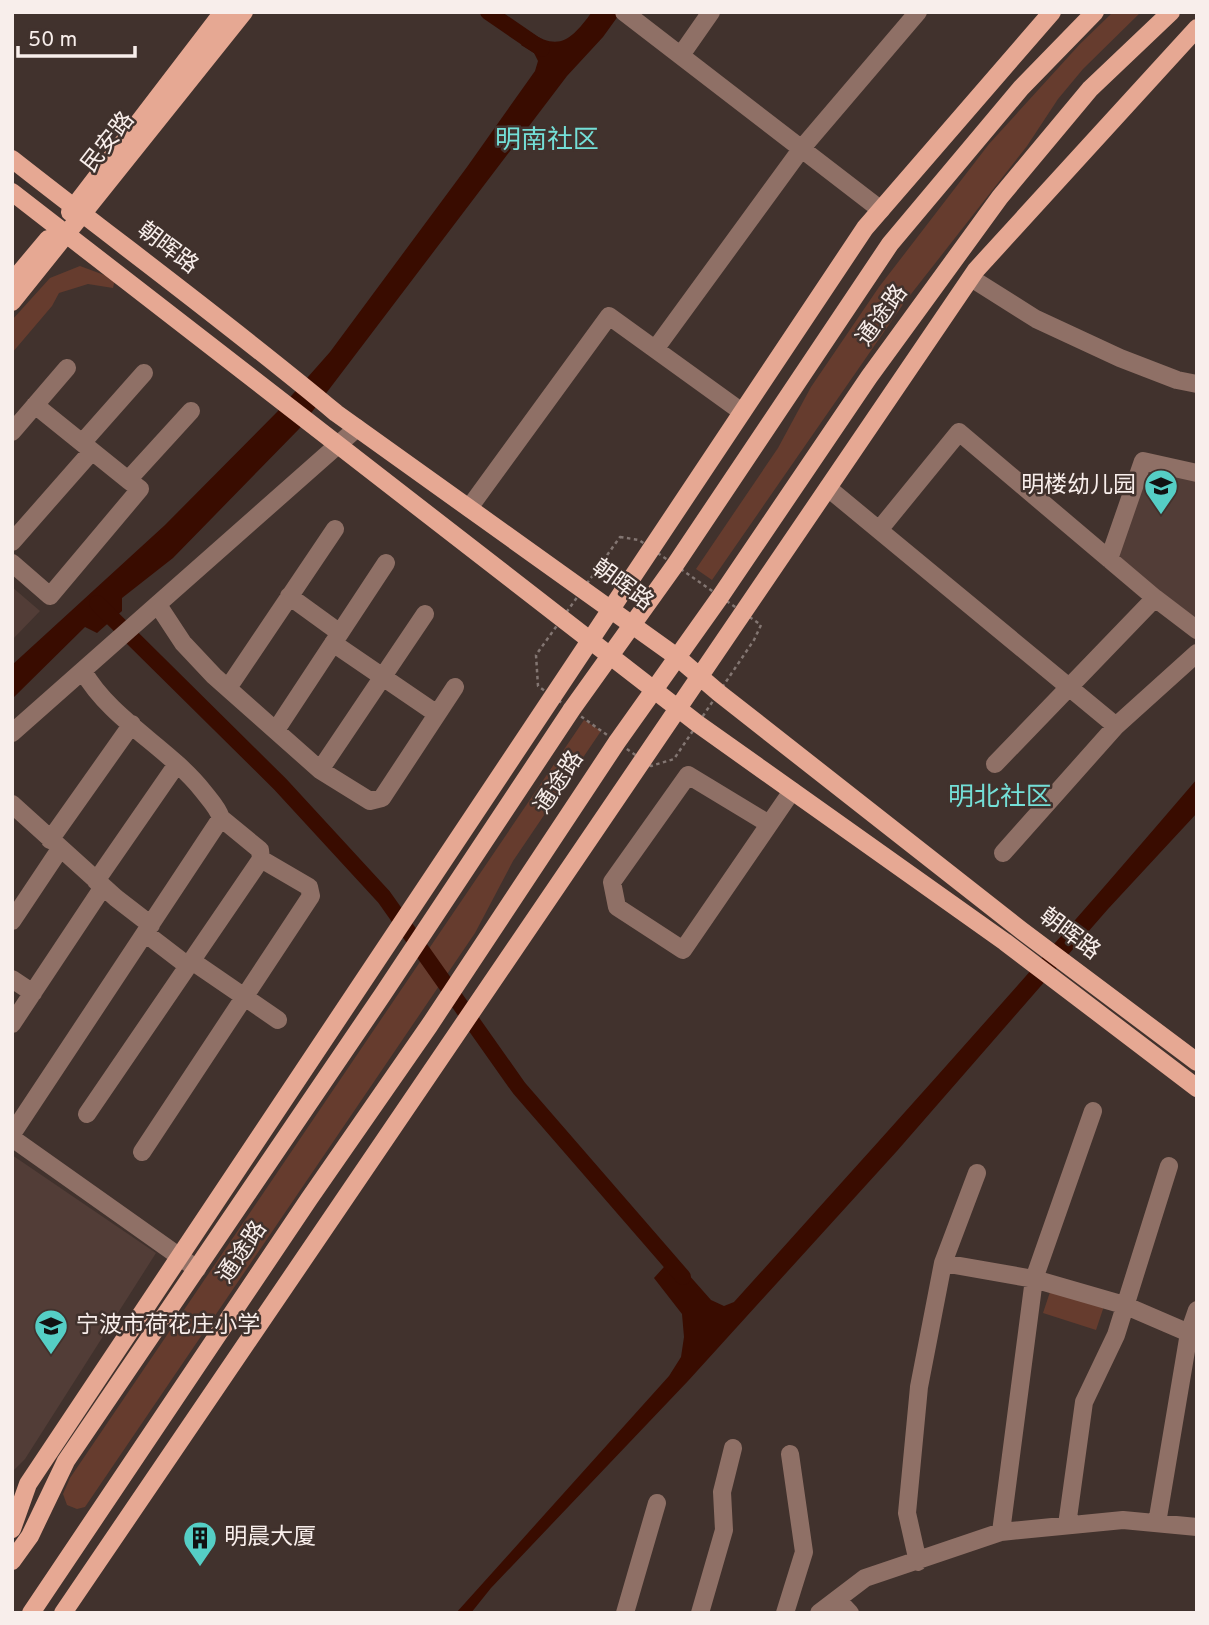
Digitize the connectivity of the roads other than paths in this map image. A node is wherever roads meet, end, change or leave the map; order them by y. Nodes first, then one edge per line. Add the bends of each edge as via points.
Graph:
1 (223, 12) edge
2 (243, 12) edge
3 (711, 12) edge
4 (918, 12) edge
5 (1052, 12) edge
6 (1095, 12) edge
7 (1171, 12) edge
8 (628, 15) edge
9 (1197, 28) edge
10 (681, 55) junction
11 (802, 148) junction
12 (12, 159) edge
13 (12, 192) edge
14 (881, 210) junction
15 (78, 212) junction
16 (62, 231) junction
17 (971, 278) junction
18 (12, 282) edge
19 (12, 302) edge
20 (656, 348) junction
21 (67, 368) dead end
22 (144, 373) dead end
23 (1197, 384) edge
24 (35, 405) junction
25 (191, 411) dead end
26 (742, 412) junction
27 (357, 428) junction
28 (12, 432) edge
29 (332, 441) junction
30 (87, 447) junction
31 (1197, 473) edge
32 (128, 480) junction
33 (828, 488) junction
34 (469, 508) junction
35 (335, 528) dead end
36 (879, 530) junction
37 (12, 541) edge
38 (1109, 559) junction
39 (12, 563) edge
40 (386, 563) dead end
41 (289, 596) junction
42 (1155, 598) junction
43 (155, 607) junction
44 (611, 608) junction
45 (425, 614) dead end
46 (633, 624) junction
47 (1197, 630) edge
48 (337, 638) junction
49 (590, 639) junction
50 (1197, 653) edge
51 (610, 655) junction
52 (677, 657) junction
53 (83, 671) junction
54 (700, 676) junction
55 (383, 677) junction
56 (455, 687) dead end
57 (1069, 687) junction
58 (228, 688) junction
59 (654, 690) junction
60 (678, 709) junction
61 (437, 714) junction
62 (132, 724) junction
63 (1116, 726) junction
64 (276, 730) junction
65 (12, 733) edge
66 (177, 764) junction
67 (995, 764) dead end
68 (320, 770) junction
69 (792, 791) junction
70 (16, 815) edge
71 (222, 818) junction
72 (769, 824) junction
73 (55, 845) junction
74 (1003, 853) dead end
75 (261, 859) junction
76 (99, 884) junction
77 (12, 921) edge
78 (148, 929) junction
79 (190, 963) junction
80 (12, 979) edge
81 (33, 993) junction
82 (244, 997) junction
83 (278, 1020) dead end
84 (12, 1024) edge
85 (1197, 1062) edge
86 (1197, 1088) edge
87 (1093, 1111) dead end
88 (87, 1114) dead end
89 (12, 1136) edge
90 (142, 1152) dead end
91 (1169, 1166) dead end
92 (977, 1173) dead end
93 (179, 1257) junction
94 (943, 1263) junction
95 (197, 1269) junction
96 (1034, 1279) junction
97 (1124, 1305) junction
98 (1197, 1310) edge
99 (1189, 1333) junction
100 (733, 1448) dead end
101 (790, 1454) dead end
102 (657, 1503) dead end
103 (1157, 1523) junction
104 (1067, 1525) junction
105 (1197, 1527) edge
106 (12, 1529) edge
107 (1001, 1532) junction
108 (12, 1561) edge
109 (918, 1562) junction
110 (837, 1599) junction
111 (32, 1613) edge
112 (63, 1613) edge
113 (625, 1613) edge
114 (700, 1613) edge
115 (785, 1613) edge
116 (819, 1613) edge
117 (850, 1613) edge

1 - 15 main road, 民安路
2 - 15 main road, 民安路
3 - 10 street
4 - 11 street
5 - 14 main road
6 - 46 main road, 通途路 via 1021,88 890,244
7 - 52 main road, 通途路 via 1090,89 1000,197 869,377
8 - 10 street
9 - 17 main road
10 - 11 street
11 - 14 street
11 - 20 street
12 - 15 main road, 朝晖路
13 - 16 main road, 朝晖路
14 - 26 main road
15 - 16 main road, 民安路
15 - 27 main road, 朝晖路
16 - 18 main road, 民安路
16 - 19 main road, 民安路
16 - 29 main road, 朝晖路
17 - 23 street via 1036,319 1120,358
17 - 33 main road
20 - 26 street
20 - 34 street via 609,316
21 - 24 street
22 - 30 street
24 - 28 street
24 - 30 street
25 - 32 street
26 - 44 main road
27 - 29 street
27 - 34 main road, 朝晖路
29 - 43 street
29 - 49 main road, 朝晖路
30 - 32 street
30 - 37 street
31 - 38 street via 1143,461
32 - 39 street via 140,489 50,596
33 - 36 street
33 - 54 main road
34 - 44 main road, 朝晖路
35 - 41 street
36 - 38 street via 960,432
36 - 57 street
38 - 42 street
40 - 48 street
41 - 48 street
41 - 58 street
42 - 47 street
42 - 57 street
43 - 53 street
43 - 58 street
44 - 46 main road, 朝晖路
44 - 49 main road
45 - 55 street
46 - 51 main road, 通途路
46 - 52 main road, 朝晖路
48 - 55 street
48 - 64 street
49 - 51 main road, 朝晖路
49 - 93 main road
50 - 63 street
51 - 59 main road, 朝晖路
51 - 95 main road, 通途路
52 - 54 main road, 朝晖路
52 - 59 main road, 通途路
53 - 62 street
53 - 65 street
54 - 60 main road
54 - 85 main road, 朝晖路 via 1021,930
55 - 61 street
55 - 68 street
56 - 61 street
57 - 63 street
57 - 67 street
58 - 64 street
59 - 60 main road, 朝晖路
59 - 111 main road, 通途路
60 - 69 main road, 朝晖路
60 - 112 main road
61 - 68 street via 383,798 370,801
62 - 66 street
62 - 73 street
63 - 74 street
64 - 68 street
66 - 71 street
66 - 76 street
69 - 72 street
69 - 86 main road, 朝晖路 via 1005,942
70 - 73 street
71 - 75 street via 260,849
71 - 78 street
72 - 72 street via 683,950 617,907 612,882 688,775
73 - 76 street
73 - 77 street
75 - 79 street
75 - 82 street via 309,887 311,896
76 - 78 street
76 - 81 street
78 - 79 street
78 - 89 street
79 - 82 street
79 - 88 street
80 - 81 street
81 - 84 street
82 - 83 street
82 - 90 street
87 - 96 street
89 - 93 street
91 - 97 street
92 - 94 street
93 - 95 street
93 - 106 main road via 28,1484
94 - 96 street
94 - 109 street via 919,1387 907,1513
95 - 108 main road, 通途路 via 66,1461 30,1536
96 - 97 street
96 - 107 street
97 - 99 street
97 - 104 street via 1116,1335 1084,1402
98 - 99 street
99 - 103 street
100 - 114 street via 722,1492 724,1530
101 - 115 street via 804,1552
102 - 113 street
103 - 104 street via 1123,1520
103 - 105 street
104 - 107 street
107 - 109 street
109 - 110 street via 865,1578
110 - 116 street
110 - 117 street

